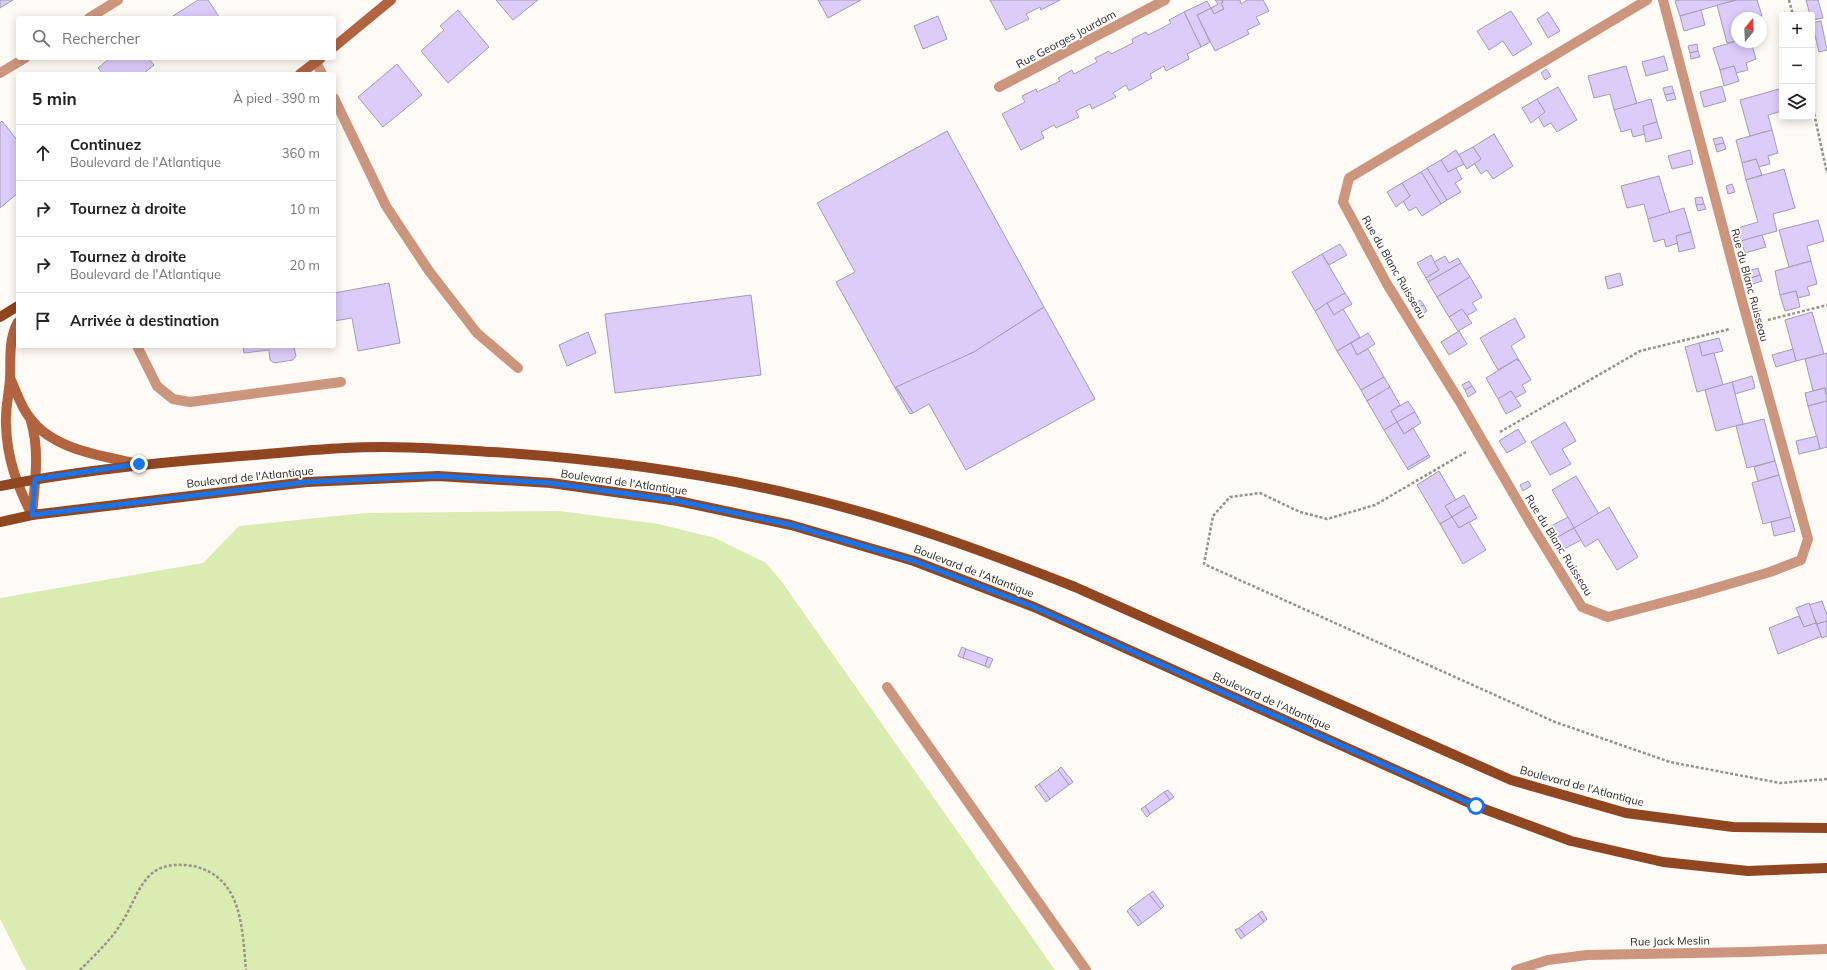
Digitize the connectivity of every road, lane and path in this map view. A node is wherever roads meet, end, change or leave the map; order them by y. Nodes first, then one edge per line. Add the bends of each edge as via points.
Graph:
1 (118, 0) edge
2 (391, 0) edge
3 (1165, 0) edge
4 (1648, 0) edge
5 (1663, 0) edge
6 (1789, 0) edge
7 (1792, 12) edge
8 (92, 16) edge
9 (336, 46) edge
10 (22, 60) edge
11 (319, 60) edge
12 (303, 72) edge
13 (322, 72) edge
14 (0, 73) edge
15 (999, 87) dead end
16 (336, 102) edge
17 (1815, 118) edge
18 (1827, 173) edge
19 (1827, 306) edge
20 (16, 307) edge
21 (0, 318) edge
22 (1749, 325) junction
23 (16, 327) edge
24 (138, 348) edge
25 (518, 368) dead end
26 (10, 378) junction
27 (341, 382) dead end
28 (30, 419) junction
29 (1483, 442) junction
30 (139, 464) junction
31 (35, 479) junction
32 (17, 483) junction
33 (0, 486) edge
34 (32, 515) junction
35 (0, 522) edge
36 (887, 687) dead end
37 (1827, 779) edge
38 (1827, 828) edge
39 (1827, 868) edge
40 (1827, 949) edge
41 (80, 970) edge
42 (246, 970) edge
43 (1086, 970) edge
44 (1516, 970) edge

1 - 8 street
2 - 9 main road
3 - 15 street, Rue Georges Jourdam
4 - 29 street, Rue du Blanc Ruisseau via 1349,178 1343,202 1387,284
5 - 22 street, Rue du Blanc Ruisseau
6 - 7 path
10 - 14 street
11 - 12 main road
11 - 13 street
16 - 25 street via 386,206 429,271 477,332
17 - 18 path
19 - 22 path
20 - 21 main road
22 - 29 path via 1640,351
22 - 29 street, Rue du Blanc Ruisseau via 1808,539 1801,560 1770,572 1608,617 1582,607
23 - 26 main road via 11,340
24 - 27 street via 157,386 173,399 190,402
26 - 28 main road
26 - 32 main road via 6,424 9,455
28 - 30 main road via 55,440 83,452
28 - 31 main road via 36,438
29 - 37 path via 1376,504 1328,519 1300,512 1260,493 1230,497 1213,516 1204,564 1555,722 1663,759 1780,782
30 - 31 main road, Boulevard de l'Atlantique
30 - 38 main road, Boulevard de l'Atlantique via 346,448 421,447 546,455 692,473 804,497 911,526 1075,587 1511,780 1626,813 1733,828
31 - 32 main road, Boulevard de l'Atlantique
31 - 34 main road
32 - 33 main road, Boulevard de l'Atlantique
32 - 34 main road
34 - 35 main road, Boulevard de l'Atlantique
34 - 39 main road, Boulevard de l'Atlantique via 307,482 438,476 550,483 678,501 791,525 921,563 1034,607 1476,806 1571,841 1663,862 1748,870
36 - 43 street
40 - 44 street, Rue Jack Meslin via 1587,955 1548,960
41 - 42 path via 122,923 145,881 155,871 168,865 185,865 211,873 227,887 239,908

